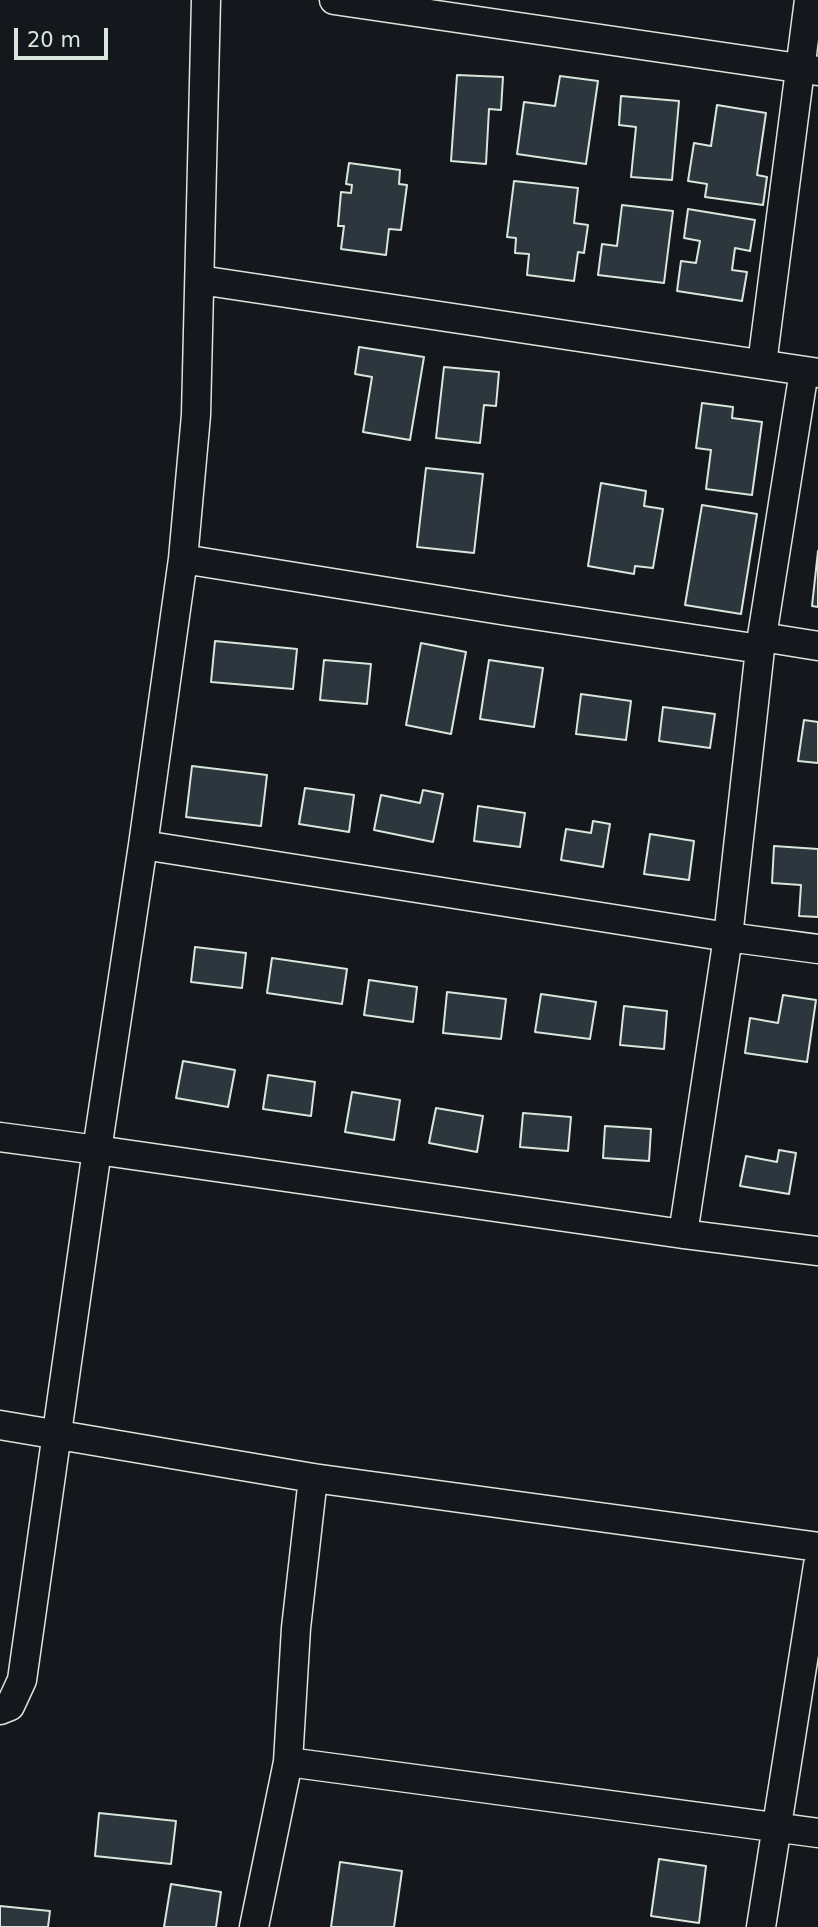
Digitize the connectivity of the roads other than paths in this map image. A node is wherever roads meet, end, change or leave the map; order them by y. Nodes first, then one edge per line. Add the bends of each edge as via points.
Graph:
1 (206, 0) edge
2 (334, 0) edge
3 (809, 0) edge
4 (809, 70) edge
5 (200, 280) junction
6 (762, 364) junction
7 (811, 372) edge
8 (183, 559) junction
9 (761, 643) junction
10 (818, 646) edge
11 (143, 845) junction
12 (729, 937) junction
13 (818, 949) edge
14 (0, 1137) edge
15 (97, 1150) junction
16 (683, 1234) junction
17 (818, 1251) edge
18 (0, 1425) edge
19 (57, 1433) junction
20 (313, 1478) junction
21 (818, 1547) edge
22 (818, 1565) edge
23 (0, 1710) edge
24 (288, 1762) junction
25 (776, 1827) junction
26 (818, 1833) edge
27 (254, 1927) edge
28 (761, 1927) edge

1 - 5 street
2 - 4 street
3 - 4 street
4 - 6 street
5 - 6 street
5 - 8 street via 196,415
6 - 7 street
7 - 9 street
8 - 9 street via 545,617
8 - 11 street
9 - 10 street
9 - 12 street
11 - 12 street
11 - 15 street
12 - 13 street
12 - 16 street
14 - 15 street
15 - 16 street
15 - 19 street
16 - 17 street
18 - 19 street
19 - 20 street
19 - 23 street via 22,1679 10,1706
20 - 21 street
20 - 24 street via 296,1628
22 - 25 street
24 - 25 street
24 - 27 street
25 - 26 street
25 - 28 street

